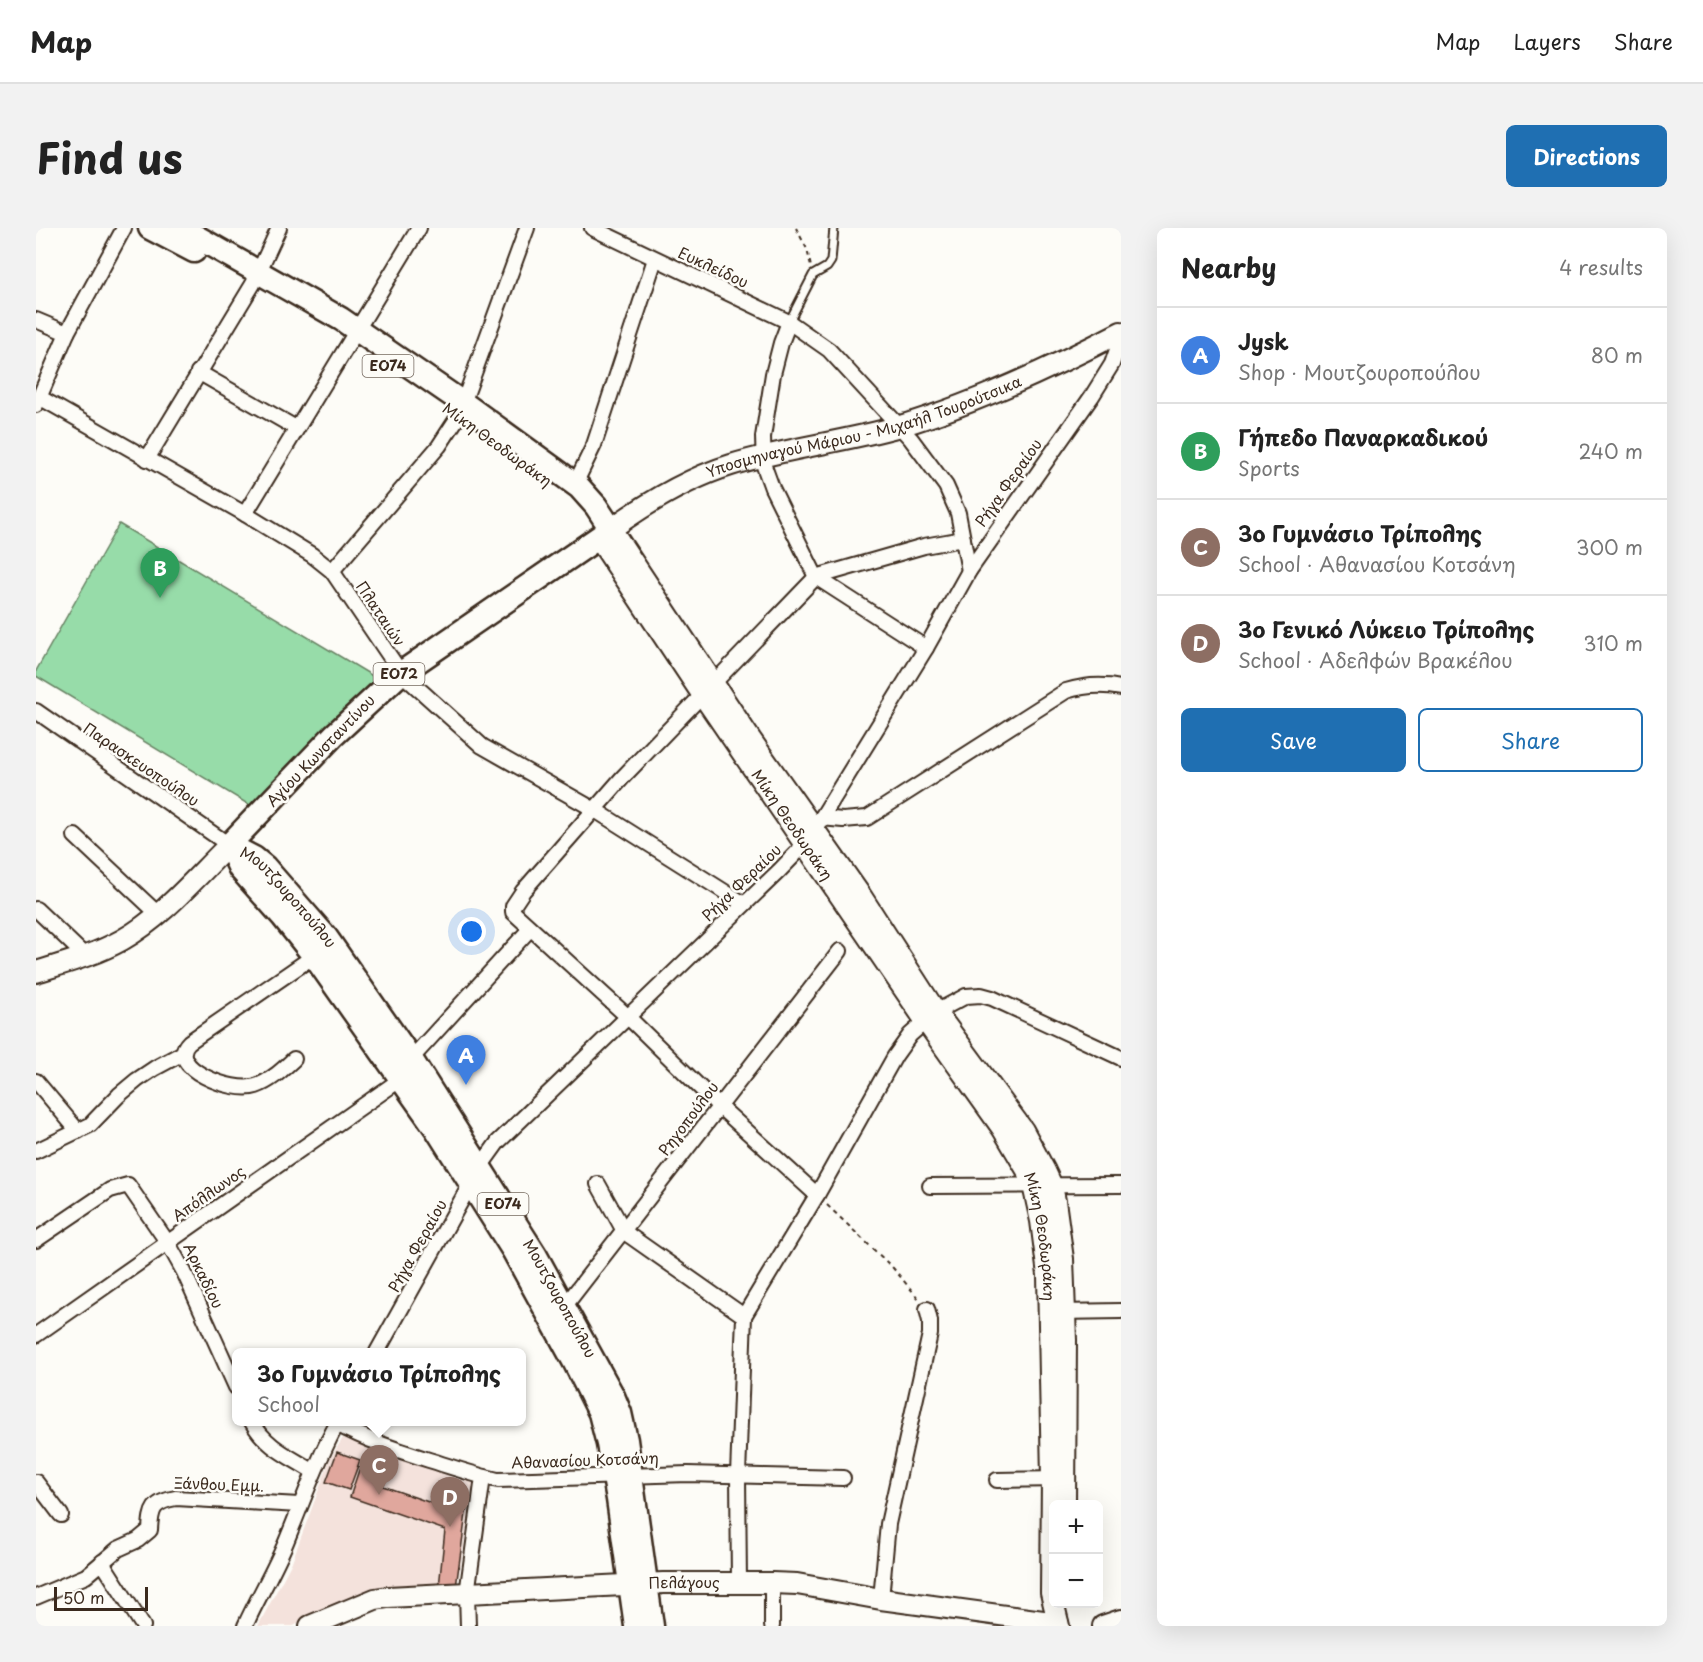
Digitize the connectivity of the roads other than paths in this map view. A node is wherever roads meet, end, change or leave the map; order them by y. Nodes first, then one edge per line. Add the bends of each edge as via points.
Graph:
1 (124, 228) edge
2 (150, 228) edge
3 (181, 228) edge
4 (279, 228) edge
5 (418, 228) edge
6 (527, 228) edge
7 (592, 228) edge
8 (834, 228) edge
9 (655, 259) junction
10 (256, 278) junction
11 (36, 320) edge
12 (789, 322) junction
13 (1121, 332) edge
14 (67, 333) junction
15 (353, 334) junction
16 (1121, 338) edge
17 (198, 372) junction
18 (38, 401) edge
19 (460, 410) junction
20 (899, 426) junction
21 (296, 428) junction
22 (763, 457) junction
23 (147, 459) junction
24 (575, 484) junction
25 (245, 514) junction
26 (605, 534) junction
27 (963, 539) junction
28 (969, 571) junction
29 (332, 572) junction
30 (816, 577) junction
31 (926, 648) junction
32 (400, 673) junction
33 (1121, 688) edge
34 (708, 689) junction
35 (36, 711) edge
36 (594, 810) junction
37 (814, 831) junction
38 (75, 836) dead end
39 (229, 845) junction
40 (744, 904) junction
41 (36, 909) edge
42 (158, 914) junction
43 (530, 929) junction
44 (840, 951) dead end
45 (85, 956) junction
46 (314, 956) junction
47 (36, 972) edge
48 (931, 1016) junction
49 (628, 1017) junction
50 (183, 1053) junction
51 (1121, 1058) edge
52 (294, 1059) dead end
53 (411, 1059) junction
54 (401, 1079) junction
55 (36, 1081) edge
56 (719, 1106) junction
57 (78, 1131) junction
58 (36, 1151) edge
59 (476, 1176) junction
60 (598, 1184) dead end
61 (1042, 1185) junction
62 (1121, 1185) edge
63 (930, 1186) dead end
64 (817, 1195) junction
65 (624, 1231) junction
66 (36, 1240) edge
67 (168, 1243) junction
68 (564, 1307) junction
69 (927, 1309) road end
70 (1121, 1311) edge
71 (1058, 1312) junction
72 (744, 1316) junction
73 (36, 1335) edge
74 (380, 1348) edge
75 (232, 1376) edge
76 (254, 1426) edge
77 (336, 1426) edge
78 (342, 1426) edge
79 (314, 1472) junction
80 (738, 1475) junction
81 (623, 1476) junction
82 (483, 1477) junction
83 (843, 1478) dead end
84 (997, 1479) dead end
85 (1059, 1479) junction
86 (36, 1482) edge
87 (1064, 1500) edge
88 (299, 1505) junction
89 (61, 1515) dead end
90 (102, 1562) junction
91 (739, 1582) junction
92 (772, 1583) junction
93 (639, 1584) junction
94 (467, 1594) junction
95 (36, 1597) edge
96 (881, 1599) junction
97 (1064, 1608) edge
98 (987, 1620) edge
99 (1121, 1620) edge
100 (1058, 1625) edge
101 (144, 1626) edge
102 (245, 1626) edge
103 (310, 1626) edge
104 (468, 1626) edge
105 (636, 1626) edge
106 (652, 1626) edge
107 (772, 1626) edge
108 (1103, 1626) edge

1 - 14 street
2 - 10 main road, Μίκη Θεοδωράκη / ΕΟ74
3 - 10 main road, Μίκη Θεοδωράκη / ΕΟ74
4 - 10 street
5 - 15 street
6 - 19 street
7 - 9 street, Ευκλείδου
8 - 12 lane via 831,261 813,275
9 - 12 street, Ευκλείδου
9 - 24 street via 594,445
10 - 15 main road, Μίκη Θεοδωράκη / ΕΟ74
10 - 17 street
11 - 14 street
12 - 20 street, Ευκλείδου via 829,350
12 - 22 street via 773,374
13 - 20 street, Υποσμηναγού Μάριου - Μιχαήλ Τουρούτσικα / ΕΟ72 via 993,393
14 - 18 street
15 - 19 main road, Μίκη Θεοδωράκη / ΕΟ74
15 - 21 street
16 - 28 street, Ρήγα Φεραίου via 1112,364 1092,396
17 - 21 street
17 - 23 street
18 - 23 street, Πλαταιών
19 - 24 main road, Μίκη Θεοδωράκη / ΕΟ74
19 - 26 main road, Μίκη Θεοδωράκη / ΕΟ74 via 567,496
19 - 29 street via 438,446
20 - 22 street, Υποσμηναγού Μάριου - Μιχαήλ Τουρούτσικα / ΕΟ72
20 - 27 street, Ευκλείδου via 946,486 958,513
21 - 25 street
22 - 26 street, Υποσμηναγού Μάριου - Μιχαήλ Τουρούτσικα / ΕΟ72 via 731,465 665,495
22 - 30 street via 781,508
23 - 25 street, Πλαταιών
24 - 26 main road, Μίκη Θεοδωράκη / ΕΟ74 via 588,496
25 - 29 street, Πλαταιών via 312,555
26 - 32 main road, Αγίου Κωνσταντίνου / ΕΟ72
26 - 34 street, Μίκη Θεοδωράκη
27 - 28 street, Ευκλείδου
27 - 30 street
28 - 31 street, Ρήγα Φεραίου
29 - 32 street, Πλαταιών
30 - 31 street
30 - 34 street
31 - 37 street, Ρήγα Φεραίου
32 - 36 street, Πλαταιών via 482,746
32 - 39 main road, Αγίου Κωνσταντίνου / ΕΟ72 via 334,735
33 - 37 street via 1083,686 1066,691 867,818 843,820
34 - 36 street
34 - 37 street, Μίκη Θεοδωράκη
35 - 39 street, Παρασκευοπούλου
36 - 40 street, Πλαταιών
36 - 43 street via 513,906 513,912
37 - 40 street, Ρήγα Φεραίου
37 - 48 street, Μίκη Θεοδωράκη via 861,896
38 - 42 street
39 - 42 street, Αγίου Κωνσταντίνου
39 - 46 main road, Μουτζουροπούλου / ΕΟ74 via 240,869
39 - 53 main road, Μουτζουροπούλου / ΕΟ74 via 254,858 293,897
40 - 49 street, Ρήγα Φεραίου
41 - 45 street
42 - 45 street, Αγίου Κωνσταντίνου via 124,939
43 - 49 street
43 - 53 street
44 - 56 street, Ρηγοπούλου
45 - 47 street, Αγίου Κωνσταντίνου
46 - 50 street via 189,1042
46 - 54 main road, Μουτζουροπούλου / ΕΟ74
48 - 51 street via 966,996 981,994
48 - 61 street, Μίκη Θεοδωράκη via 1023,1130
48 - 64 street via 895,1056
49 - 56 street
49 - 59 street, Ρήγα Φεραίου via 508,1131
50 - 52 street via 201,1075 243,1088 256,1087
50 - 57 street via 136,1080 90,1125
53 - 54 street
53 - 59 main road, Μουτζουροπούλου / ΕΟ74
54 - 59 main road, Μουτζουροπούλου / ΕΟ74
54 - 67 street, Απόλλωνος
55 - 57 street
56 - 64 street
56 - 65 street, Ρηγοπούλου
57 - 58 street
59 - 68 main road, Μουτζουροπούλου / ΕΟ74 via 536,1256
59 - 74 street, Ρήγα Φεραίου
59 - 81 main road, Μουτζουροπούλου / ΕΟ74 via 594,1400
60 - 65 street
61 - 62 street
61 - 63 street
61 - 71 street, Μίκη Θεοδωράκη via 1063,1259
64 - 72 street
65 - 68 street, Ρηγοπούλου
65 - 72 street
66 - 67 street, Αρκαδίου via 110,1190 128,1185
67 - 73 street, Απόλλωνος
67 - 75 street, Αρκαδίου
68 - 81 main road, Μουτζουροπούλου / ΕΟ74 via 620,1413
69 - 96 street via 930,1334 888,1524
70 - 71 street
71 - 85 street, Μίκη Θεοδωράκη
72 - 80 street
76 - 79 street via 268,1444
77 - 79 street
78 - 82 street, Αθανασίου Κοτσάνη via 389,1447
79 - 88 street
80 - 81 street, Αθανασίου Κοτσάνη
80 - 83 street, Αθανασίου Κοτσάνη
80 - 91 street
81 - 82 street, Αθανασίου Κοτσάνη via 508,1480
81 - 93 main road, Μουτζουροπούλου / ΕΟ74
82 - 94 street
84 - 85 street
85 - 87 street, Μίκη Θεοδωράκη
85 - 100 street, Μίκη Θεοδωράκη via 1051,1593
86 - 89 street
88 - 90 street, Ξάνθου Εμμ. via 164,1500 154,1507 150,1530
88 - 102 street via 286,1543
90 - 95 street, Ξάνθου Εμμ. via 86,1576
90 - 101 street
91 - 92 street, Πελάγους
91 - 93 street, Πελάγους
92 - 96 street, Πελάγους
92 - 107 street
93 - 94 street, Πελάγους
93 - 105 main road, Μουτζουροπούλου / ΕΟ74
93 - 106 main road, Μουτζουροπούλου / ΕΟ74
94 - 103 street, Πελάγους via 375,1599
94 - 104 street
96 - 98 street, Πελάγους
97 - 100 street
98 - 100 street, Πελάγους
99 - 108 street

